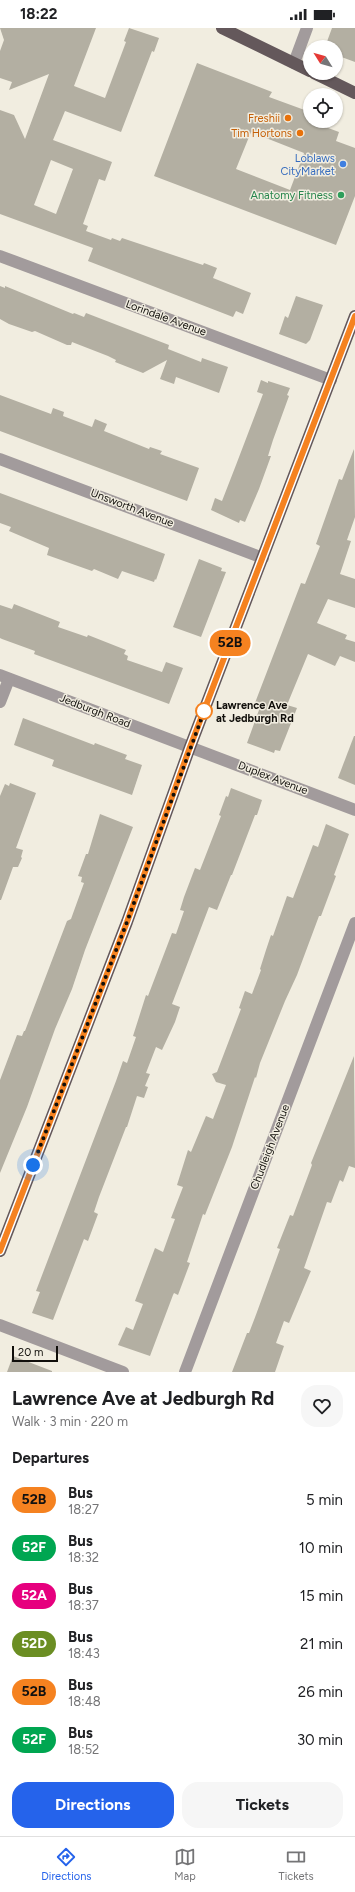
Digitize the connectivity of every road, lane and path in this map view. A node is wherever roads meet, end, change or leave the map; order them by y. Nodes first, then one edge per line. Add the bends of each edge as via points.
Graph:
1 (222, 28) edge
2 (307, 28) edge
3 (294, 63) junction
4 (303, 68) edge
5 (328, 80) edge
6 (355, 93) edge
7 (0, 256) edge
8 (355, 316) edge
9 (331, 380) junction
10 (0, 458) edge
11 (263, 558) junction
12 (4, 677) edge
13 (0, 702) edge
14 (190, 747) junction
15 (355, 810) edge
16 (355, 922) edge
17 (0, 1251) edge
18 (0, 1325) edge
19 (123, 1372) edge
20 (185, 1372) edge

1 - 3 main road
2 - 3 street
3 - 4 main road
5 - 6 main road
7 - 9 street, Lorindale Avenue
8 - 9 main road
9 - 11 main road
10 - 11 street, Unsworth Avenue
11 - 14 main road
12 - 13 street
12 - 14 street, Jedburgh Road
14 - 15 street, Duplex Avenue
14 - 17 main road via 127,922
16 - 20 street, Chudleigh Avenue
18 - 19 street

